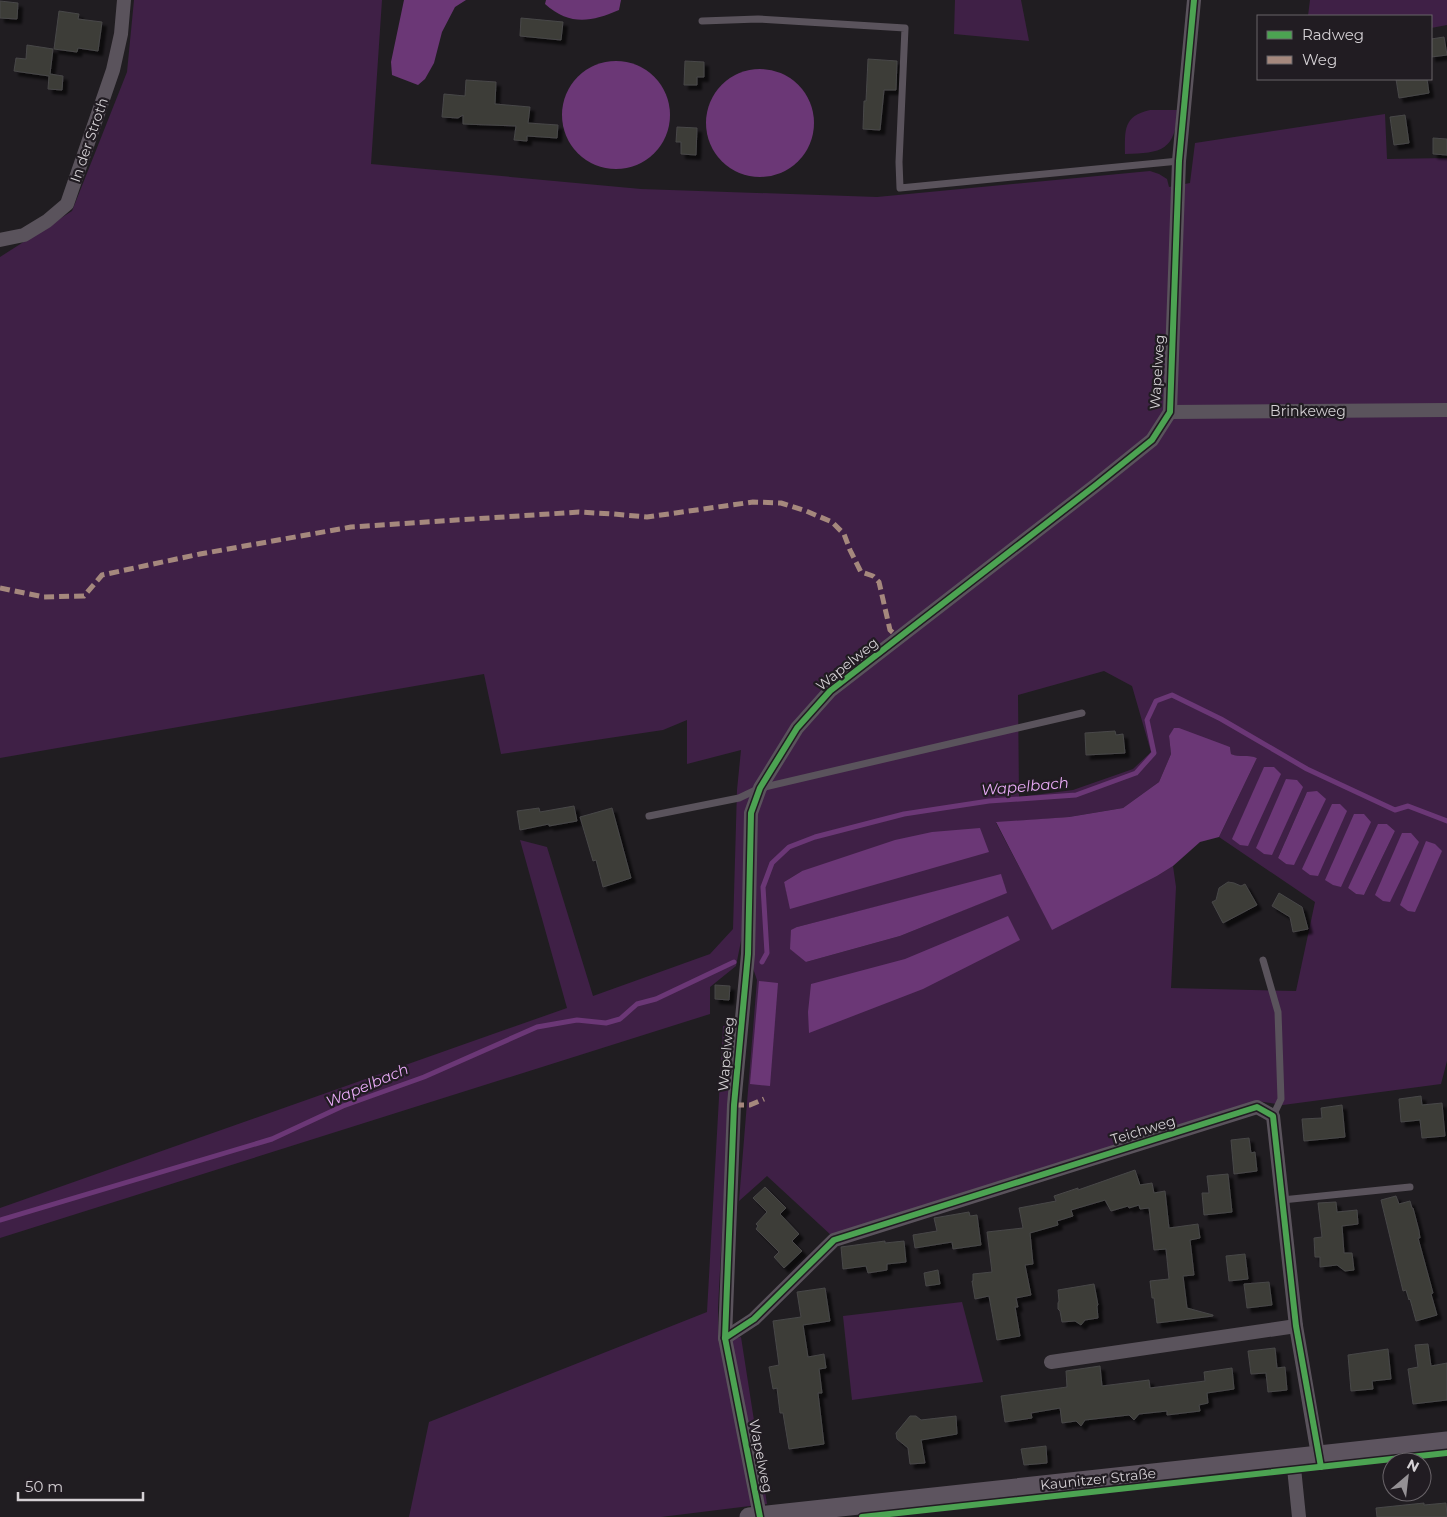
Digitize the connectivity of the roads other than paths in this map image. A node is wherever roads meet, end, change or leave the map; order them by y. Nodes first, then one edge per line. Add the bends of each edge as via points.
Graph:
1 (124, 0) edge
2 (1194, 0) edge
3 (702, 21) dead end
4 (1179, 161) junction
5 (0, 240) edge
6 (1447, 410) edge
7 (1170, 412) junction
8 (1082, 713) dead end
9 (760, 788) junction
10 (649, 816) dead end
11 (1263, 960) dead end
12 (1273, 1116) junction
13 (1410, 1187) dead end
14 (1282, 1200) junction
15 (1296, 1326) junction
16 (725, 1338) junction
17 (1051, 1362) dead end
18 (1447, 1441) edge
19 (1318, 1455) junction
20 (1293, 1458) junction
21 (754, 1516) edge
22 (1299, 1517) edge

1 - 5 street, In der Stroth via 113,70 67,204 48,221 24,235
2 - 4 street, Wapelweg
3 - 4 lane via 758,19 905,28 900,188
4 - 7 street, Wapelweg
6 - 7 street, Brinkeweg
7 - 9 street, Wapelweg via 1152,440 830,691 797,728
8 - 9 lane
9 - 10 lane via 739,798
9 - 16 street, Wapelweg via 751,813 748,954 734,1106
11 - 12 lane via 1278,1012 1282,1100
12 - 14 street
12 - 16 street, Teichweg via 1257,1107 834,1240 754,1320
13 - 14 lane
14 - 15 street
15 - 17 street
15 - 19 street
16 - 21 street, Wapelweg
18 - 19 street, Kaunitzer Straße
19 - 20 street, Kaunitzer Straße
20 - 21 street, Kaunitzer Straße
20 - 22 street

